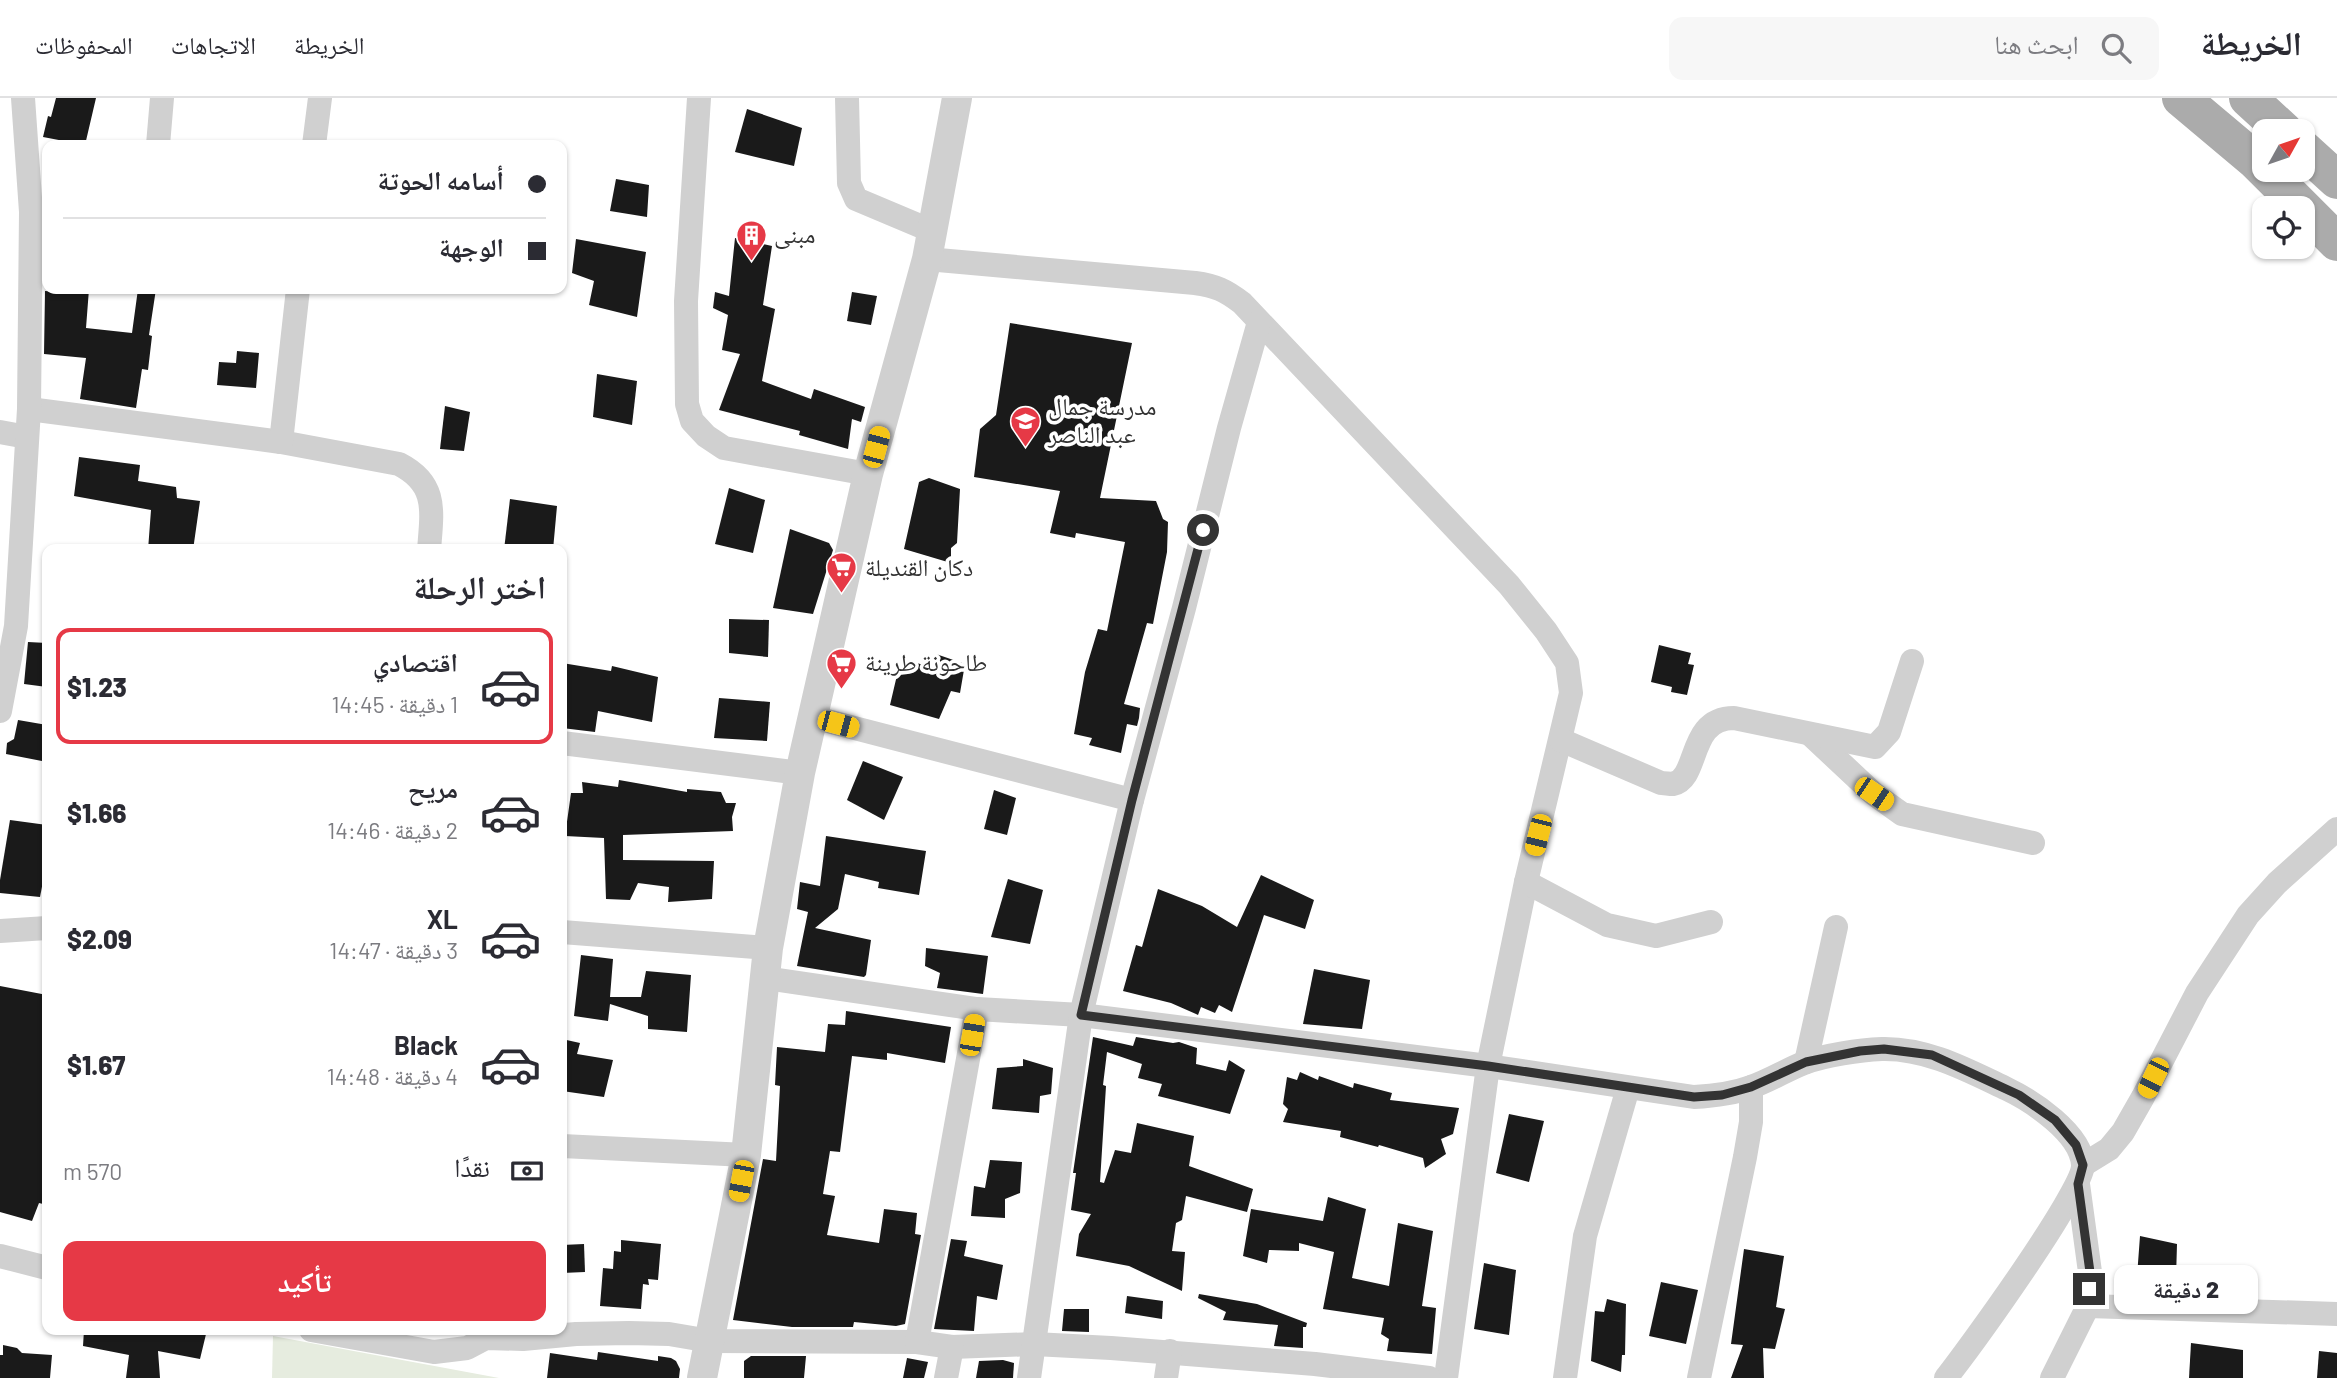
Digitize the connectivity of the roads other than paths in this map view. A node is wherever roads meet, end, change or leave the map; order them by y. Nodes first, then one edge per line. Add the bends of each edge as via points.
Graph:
1 (23, 98) edge
2 (162, 98) edge
3 (320, 98) edge
4 (699, 98) edge
5 (847, 98) edge
6 (957, 98) edge
7 (2181, 98) edge
8 (2248, 98) edge
9 (2271, 119) edge
10 (158, 140) edge
11 (315, 140) edge
12 (2315, 160) edge
13 (2337, 180) edge
14 (39, 213) edge
15 (2337, 242) edge
16 (930, 245) junction
17 (297, 294) edge
18 (1259, 322) junction
19 (29, 410) junction
20 (0, 432) edge
21 (27, 437) junction
22 (281, 442) junction
23 (868, 474) junction
24 (429, 544) edge
25 (1912, 661) dead end
26 (0, 711) edge
27 (811, 717) junction
28 (1810, 733) junction
29 (1561, 740) junction
30 (567, 744) edge
31 (800, 773) junction
32 (1132, 800) junction
33 (2337, 829) edge
34 (2033, 842) dead end
35 (1526, 882) junction
36 (1711, 922) dead end
37 (1836, 927) dead end
38 (42, 928) edge
39 (0, 931) edge
40 (567, 932) edge
41 (768, 948) junction
42 (765, 978) junction
43 (977, 1009) junction
44 (1081, 1015) junction
45 (1806, 1062) junction
46 (1488, 1066) junction
47 (1751, 1087) junction
48 (1628, 1088) junction
49 (567, 1146) edge
50 (746, 1155) junction
51 (2080, 1174) junction
52 (0, 1256) edge
53 (42, 1267) edge
54 (2088, 1306) junction
55 (2337, 1314) edge
56 (339, 1335) edge
57 (485, 1335) edge
58 (493, 1335) edge
59 (565, 1335) edge
60 (567, 1335) edge
61 (710, 1341) junction
62 (917, 1342) junction
63 (1034, 1344) junction
64 (952, 1347) junction
65 (1170, 1352) junction
66 (702, 1378) edge
67 (946, 1378) edge
68 (1029, 1378) edge
69 (1166, 1378) edge
70 (1429, 1378) edge
71 (1446, 1378) edge
72 (1565, 1378) edge
73 (1699, 1378) edge
74 (1945, 1378) edge
75 (2052, 1378) edge

1 - 14 street
2 - 10 street
3 - 11 street
4 - 23 street via 686,301 687,404 692,421 724,448
5 - 16 street via 849,183 856,200
6 - 16 street
7 - 15 main road via 2256,161
8 - 9 main road
12 - 13 main road
14 - 19 street
16 - 18 street via 1218,286
16 - 23 street
17 - 22 street
18 - 29 street via 1509,585 1546,631 1567,663 1571,693
18 - 32 street
19 - 21 street
19 - 22 street
20 - 21 street
21 - 26 street via 16,626
22 - 24 street via 411,470 431,497
23 - 27 street
25 - 28 street via 1889,732 1875,747
27 - 31 street
27 - 32 street
28 - 29 street via 1720,718 1707,728 1682,779 1673,783 1661,783
28 - 34 street via 1902,814
29 - 35 street
30 - 31 street
31 - 41 street
32 - 44 street
33 - 51 street via 2248,915 2197,993 2123,1132
35 - 36 street via 1607,925 1656,936
35 - 46 street
37 - 45 street
38 - 39 street
40 - 41 street
41 - 42 street
42 - 43 street
42 - 50 street
43 - 44 street
43 - 62 street
44 - 46 street
44 - 63 street
45 - 47 street
45 - 51 street via 1884,1049 1932,1055 2019,1095 2055,1120 2076,1145
46 - 48 street
46 - 71 street
47 - 48 street via 1694,1097
47 - 73 street via 1745,1157
48 - 72 street via 1586,1236
49 - 50 street
50 - 61 street
51 - 54 street via 2090,1272
51 - 74 street via 2028,1263
52 - 53 street
54 - 55 street
54 - 75 street
56 - 57 street via 434,1352 467,1348
58 - 59 street via 523,1339
60 - 61 street via 668,1334
61 - 62 street
61 - 66 street
62 - 64 street
63 - 64 street
63 - 65 street
63 - 68 street
64 - 67 street
65 - 69 street
65 - 70 street

